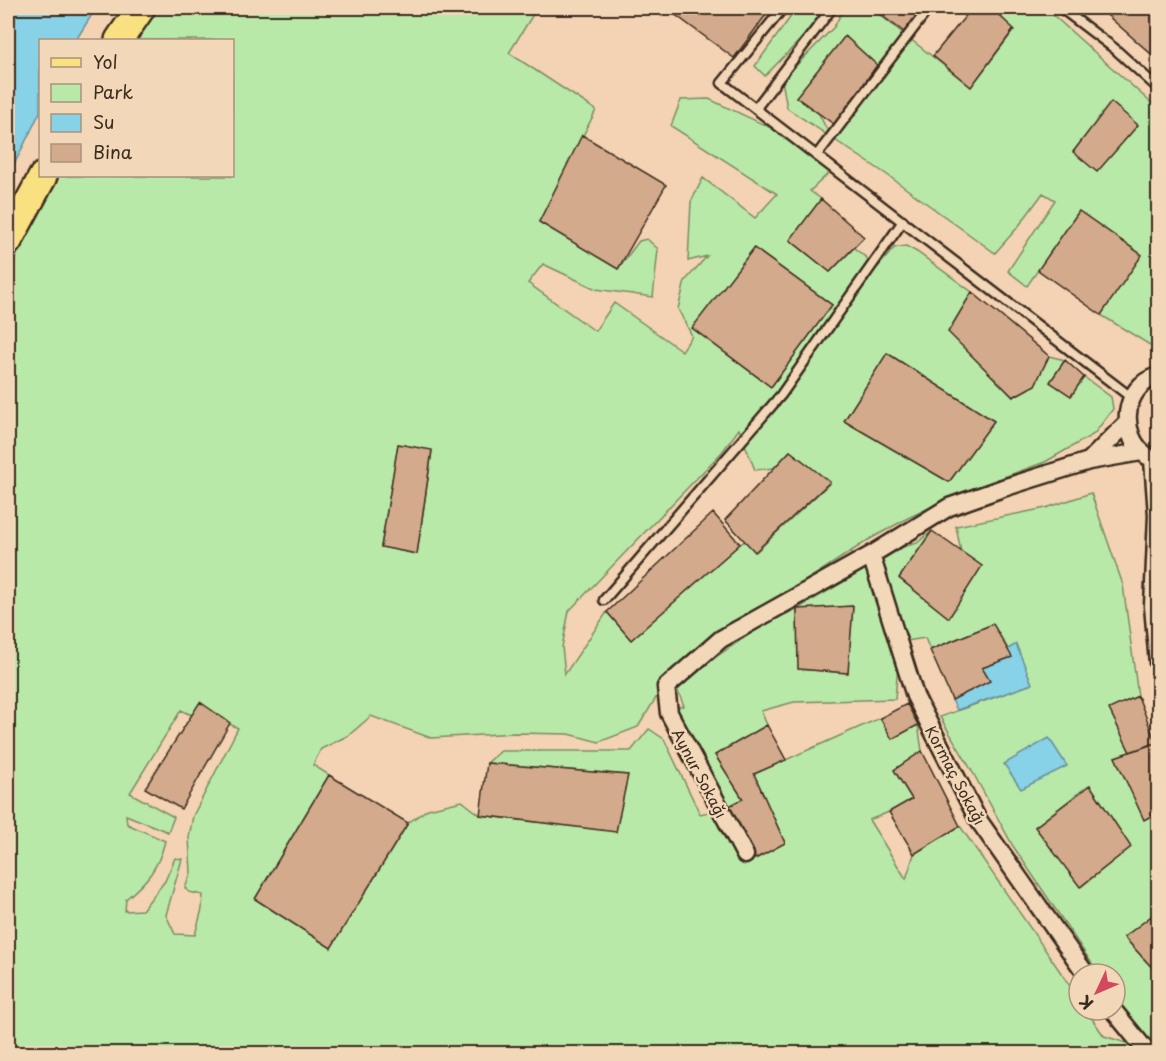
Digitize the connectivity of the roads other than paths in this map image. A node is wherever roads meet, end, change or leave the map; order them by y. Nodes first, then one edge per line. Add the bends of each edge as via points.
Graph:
1 (141, 8) edge
2 (783, 8) edge
3 (832, 8) edge
4 (929, 8) edge
5 (1061, 8) edge
6 (120, 39) edge
7 (1158, 88) edge
8 (756, 108) junction
9 (817, 155) junction
10 (42, 177) edge
11 (903, 221) junction
12 (8, 241) edge
13 (1158, 376) edge
14 (1132, 398) junction
15 (1127, 423) junction
16 (1151, 458) edge
17 (1089, 461) junction
18 (1158, 513) edge
19 (871, 555) junction
20 (604, 600) dead end
21 (1158, 663) edge
22 (745, 855) dead end
23 (1078, 962) edge
24 (1123, 1022) edge
25 (1149, 1053) edge

1 - 6 main road
2 - 8 lane via 722,83
3 - 8 lane
4 - 9 lane
5 - 7 lane
8 - 9 lane
9 - 11 lane
10 - 12 main road
11 - 14 lane
11 - 20 lane via 781,395
13 - 14 street via 1141,386
14 - 15 street
15 - 16 street via 1129,433
15 - 17 street
16 - 17 street
16 - 18 street
17 - 19 street via 949,507
18 - 21 street via 1153,606
19 - 22 street, Aynur Sokağı via 721,639 666,687 669,713
19 - 23 street, Kormaç Sokağı via 915,696 977,818
24 - 25 street

